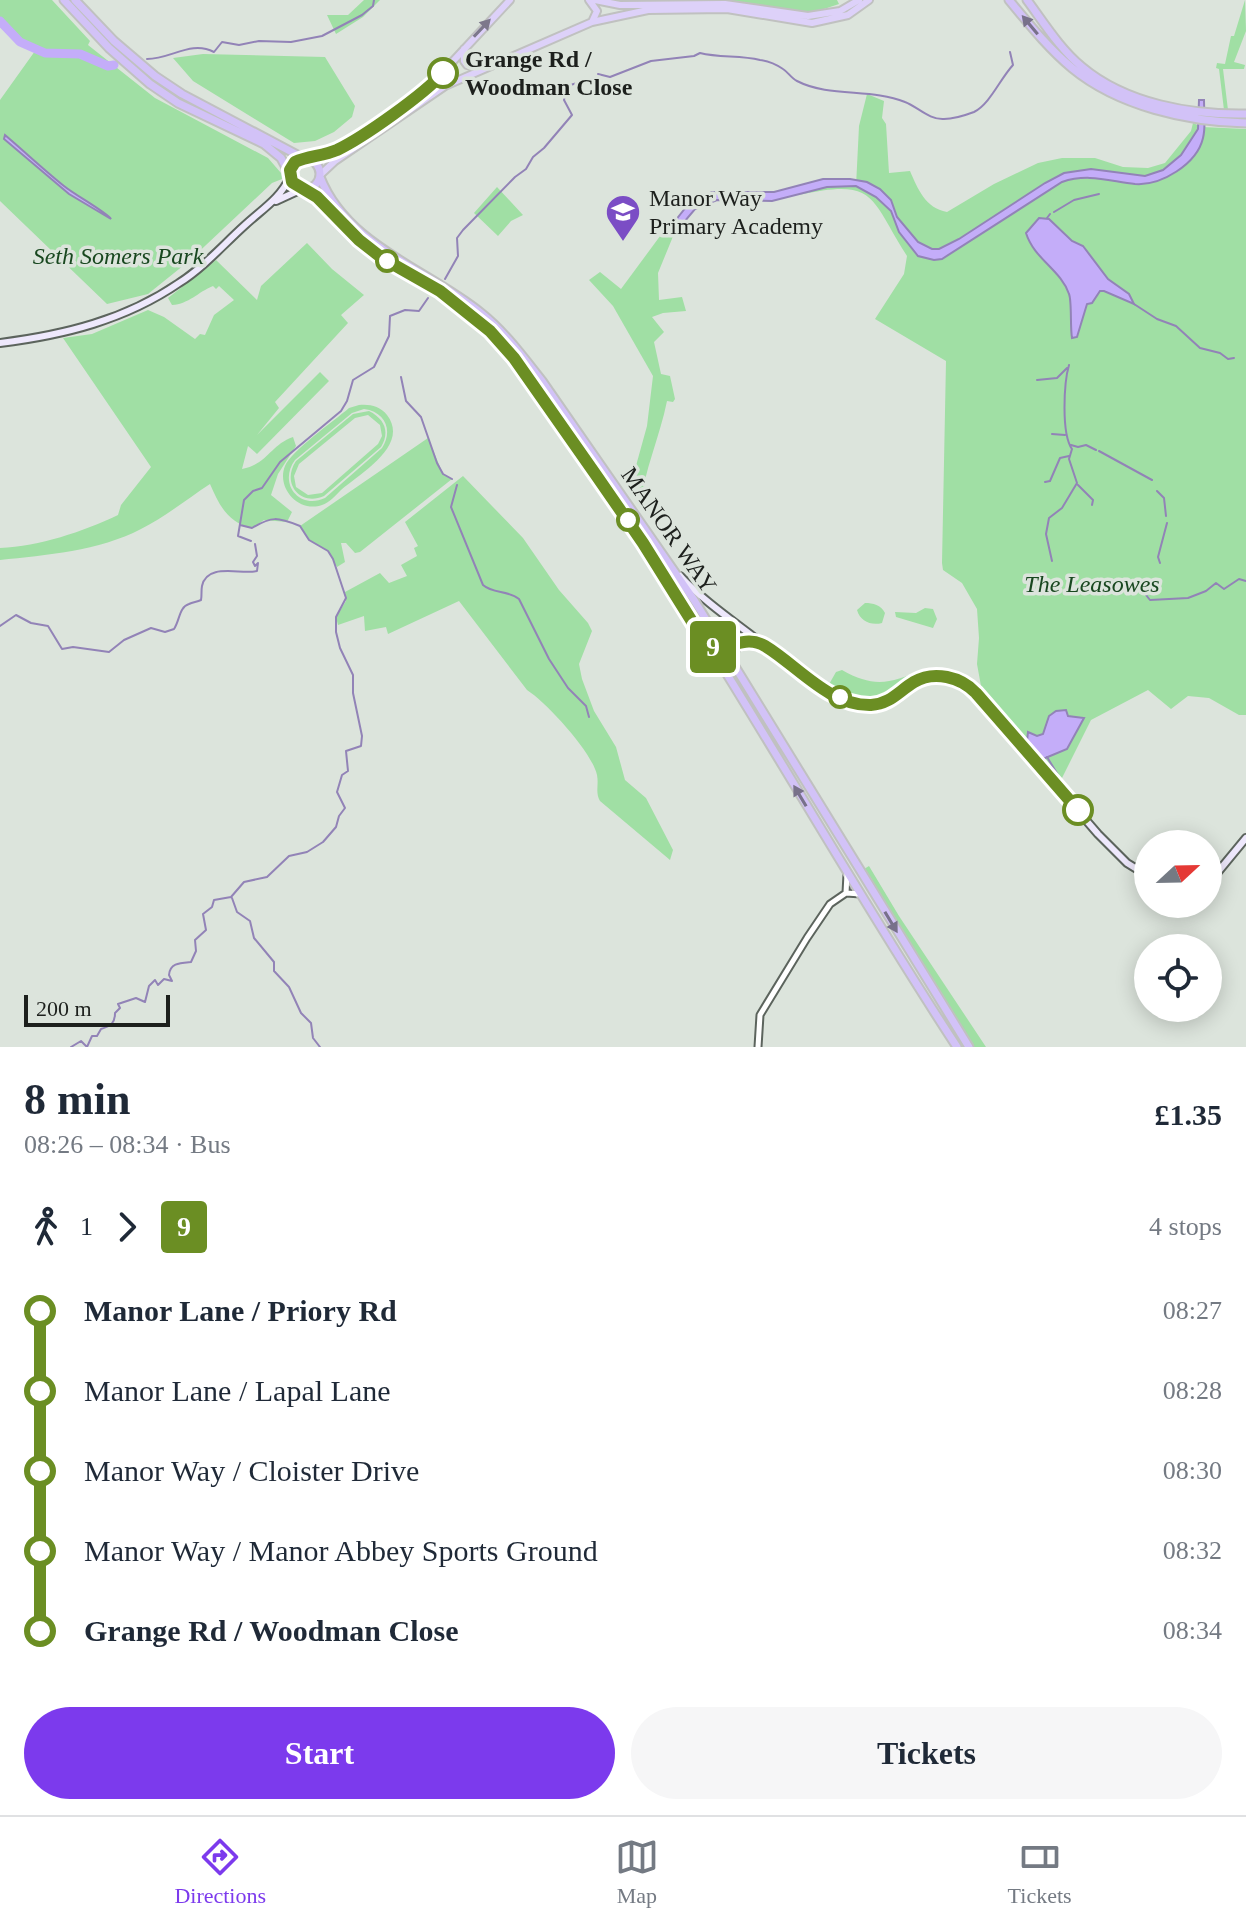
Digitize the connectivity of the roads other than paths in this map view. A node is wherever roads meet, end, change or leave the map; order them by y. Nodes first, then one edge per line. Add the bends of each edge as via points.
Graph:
1 (64, 0) edge
2 (75, 0) edge
3 (510, 0) edge
4 (592, 0) edge
5 (665, 0) edge
6 (859, 0) edge
7 (869, 0) edge
8 (1009, 0) edge
9 (1027, 0) edge
10 (645, 5) junction
11 (592, 22) junction
12 (464, 49) junction
13 (484, 68) junction
14 (1246, 114) edge
15 (1246, 123) edge
16 (306, 159) junction
17 (290, 176) junction
18 (320, 176) junction
19 (302, 189) junction
20 (270, 204) junction
21 (0, 343) edge
22 (670, 564) junction
23 (745, 630) junction
24 (746, 640) junction
25 (706, 644) junction
26 (764, 646) junction
27 (724, 648) junction
28 (735, 665) junction
29 (1246, 838) edge
30 (1134, 866) edge
31 (1222, 867) edge
32 (847, 872) junction
33 (846, 893) junction
34 (861, 894) junction
35 (758, 1047) edge
36 (957, 1047) edge
37 (969, 1047) edge

1 - 17 highway via 150,84 264,144 281,158
2 - 16 highway via 155,76
12 -> 3 main road
4 - 10 main road
4 - 11 main road via 597,11
5 - 10 main road
6 - 10 main road via 840,11 808,16 725,4
7 - 11 main road via 848,15 812,23 727,9 648,10
15 -> 8 highway via 1200,120 1102,88 1074,70
9 - 14 highway via 1064,48 1103,82 1182,110
11 - 13 main road
12 - 13 main road via 467,65
12 - 16 main road via 429,87 393,113 338,149
13 - 18 main road via 426,97
16 - 17 highway via 294,164
16 - 18 highway via 316,164
17 - 19 highway
17 - 20 main road
18 - 19 highway via 313,187
18 - 22 highway, MANOR WAY via 328,196 362,234 471,305 511,342
19 - 20 main road
19 - 25 highway, MANOR WAY via 382,258 467,311 514,358
20 - 21 main road via 180,283 138,307 71,332
22 - 23 main road via 699,595
22 - 27 highway, MANOR WAY
23 - 24 main road
23 - 26 main road
24 - 26 main road
24 - 27 main road
24 - 28 main road via 734,652
25 - 27 main road
32 -> 25 highway, MANOR WAY
26 - 30 main road via 820,687 863,705 892,700 928,677 965,684 1118,855
27 - 28 highway, MANOR WAY
28 -> 37 highway, MANOR WAY
29 - 31 main road
32 - 33 street
32 - 34 highway, MANOR WAY
33 - 34 street
33 - 35 street via 822,915 760,1015
34 - 36 highway, MANOR WAY

